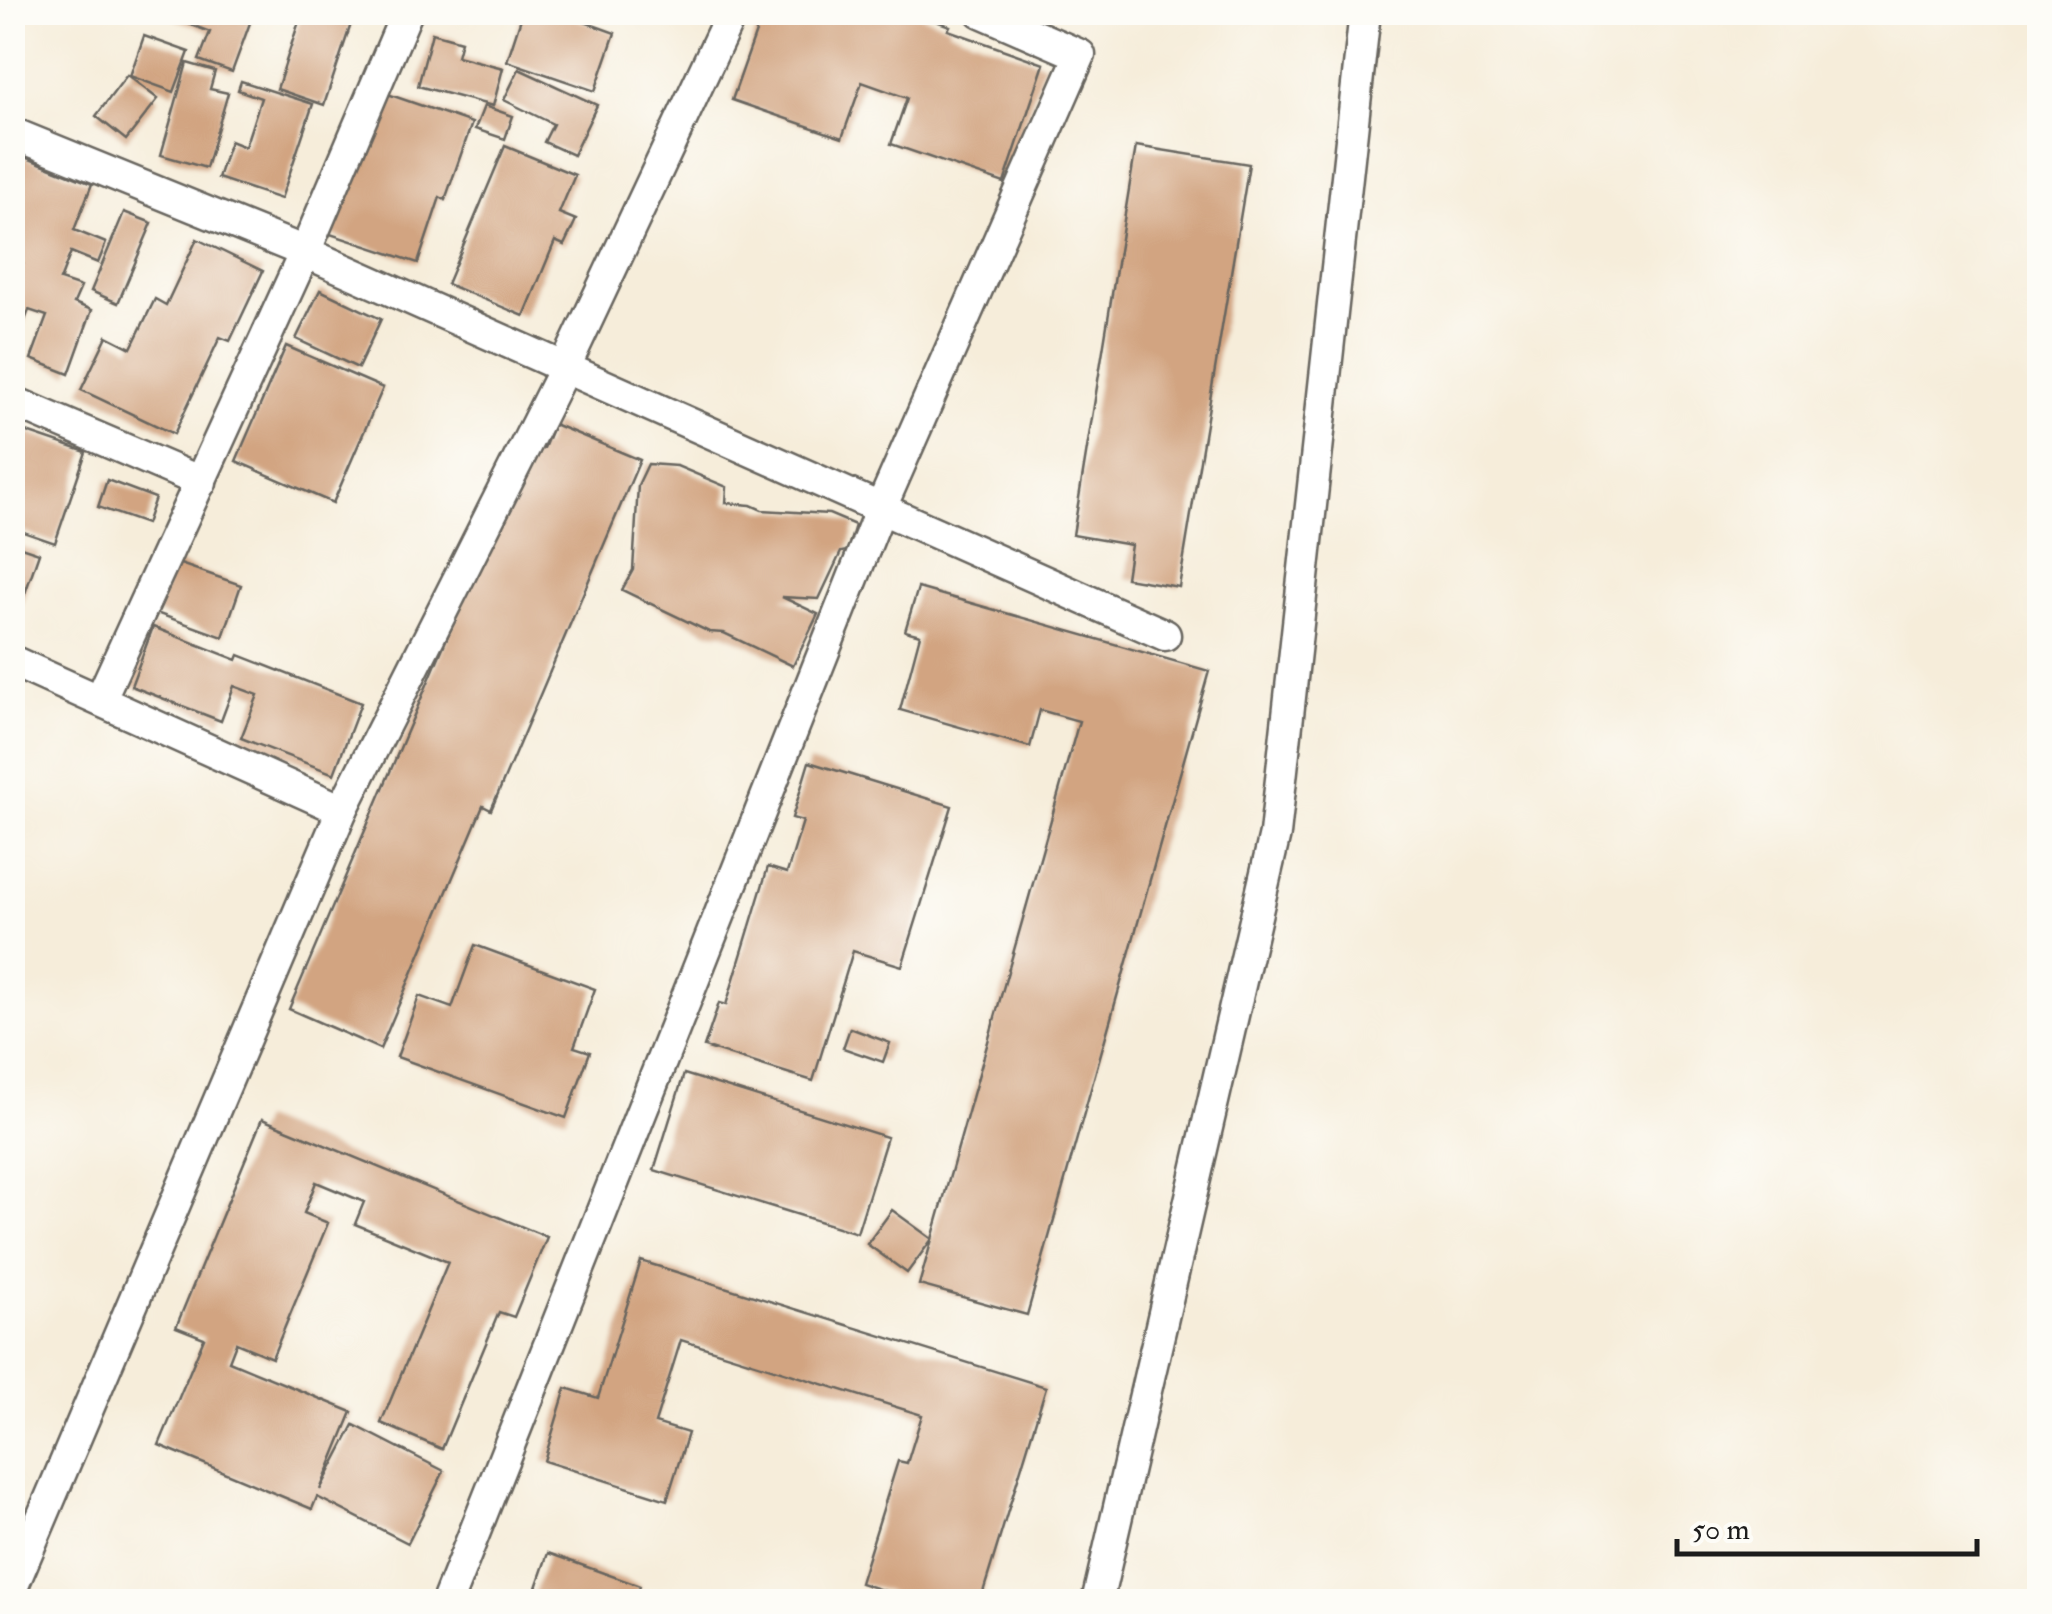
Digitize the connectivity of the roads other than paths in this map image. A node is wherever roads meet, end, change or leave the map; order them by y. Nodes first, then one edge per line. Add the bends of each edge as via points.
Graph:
1 (407, 12) edge
2 (732, 12) edge
3 (980, 12) edge
4 (1365, 12) edge
5 (12, 133) edge
6 (305, 252) junction
7 (565, 366) junction
8 (12, 402) edge
9 (201, 482) junction
10 (880, 510) junction
11 (1165, 635) dead end
12 (12, 661) edge
13 (100, 700) junction
14 (342, 810) junction
15 (12, 1590) edge
16 (38, 1602) edge
17 (447, 1602) edge
18 (1098, 1602) edge

1 - 6 street
2 - 7 street
3 - 10 street via 1080,56
4 - 18 street via 1275,834
5 - 6 street
6 - 7 street
6 - 9 street
7 - 10 street
7 - 14 street
8 - 9 street
9 - 13 street
10 - 11 street
10 - 17 street
12 - 13 street
13 - 14 street
14 - 15 street
15 - 16 street

